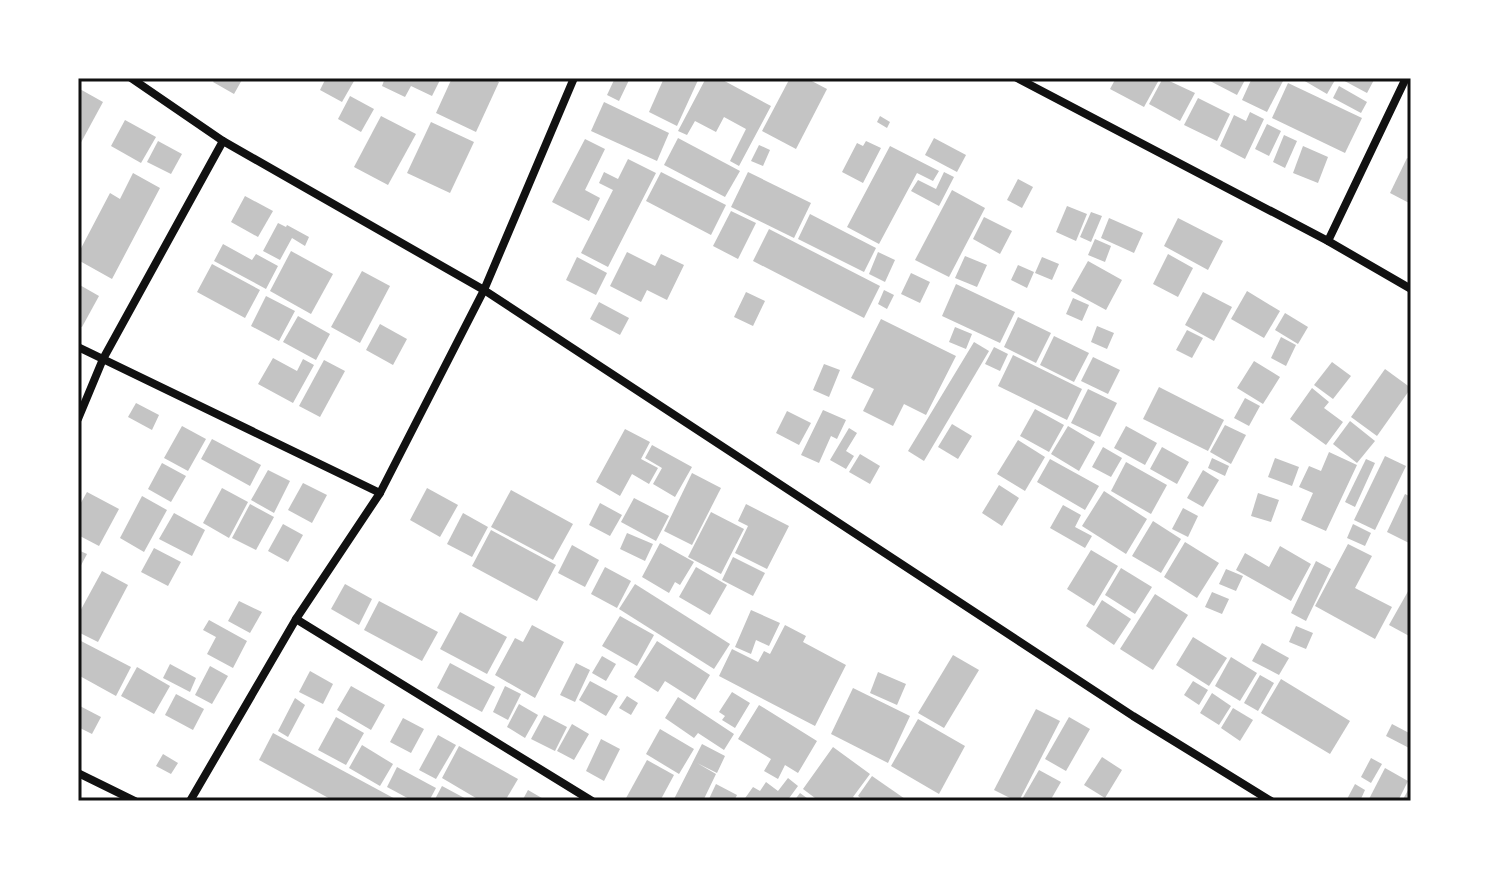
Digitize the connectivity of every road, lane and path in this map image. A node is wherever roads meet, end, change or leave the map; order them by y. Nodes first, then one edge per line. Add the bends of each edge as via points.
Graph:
1 (131, 78) edge
2 (574, 78) edge
3 (1017, 78) edge
4 (1406, 78) edge
5 (223, 141) junction
6 (1328, 241) junction
7 (1411, 289) edge
8 (484, 290) junction
9 (78, 347) edge
10 (103, 359) junction
11 (78, 419) edge
12 (380, 493) junction
13 (296, 619) junction
14 (78, 773) edge
15 (135, 801) edge
16 (190, 801) edge
17 (592, 801) edge
18 (1271, 801) edge

1 - 5 street
2 - 8 street
3 - 6 street
4 - 6 street
5 - 8 street
5 - 10 street
6 - 7 street
8 - 12 street
8 - 18 street via 1120,708
9 - 10 street
10 - 11 street
10 - 12 street
12 - 13 street
13 - 16 street
13 - 17 street
14 - 15 street

